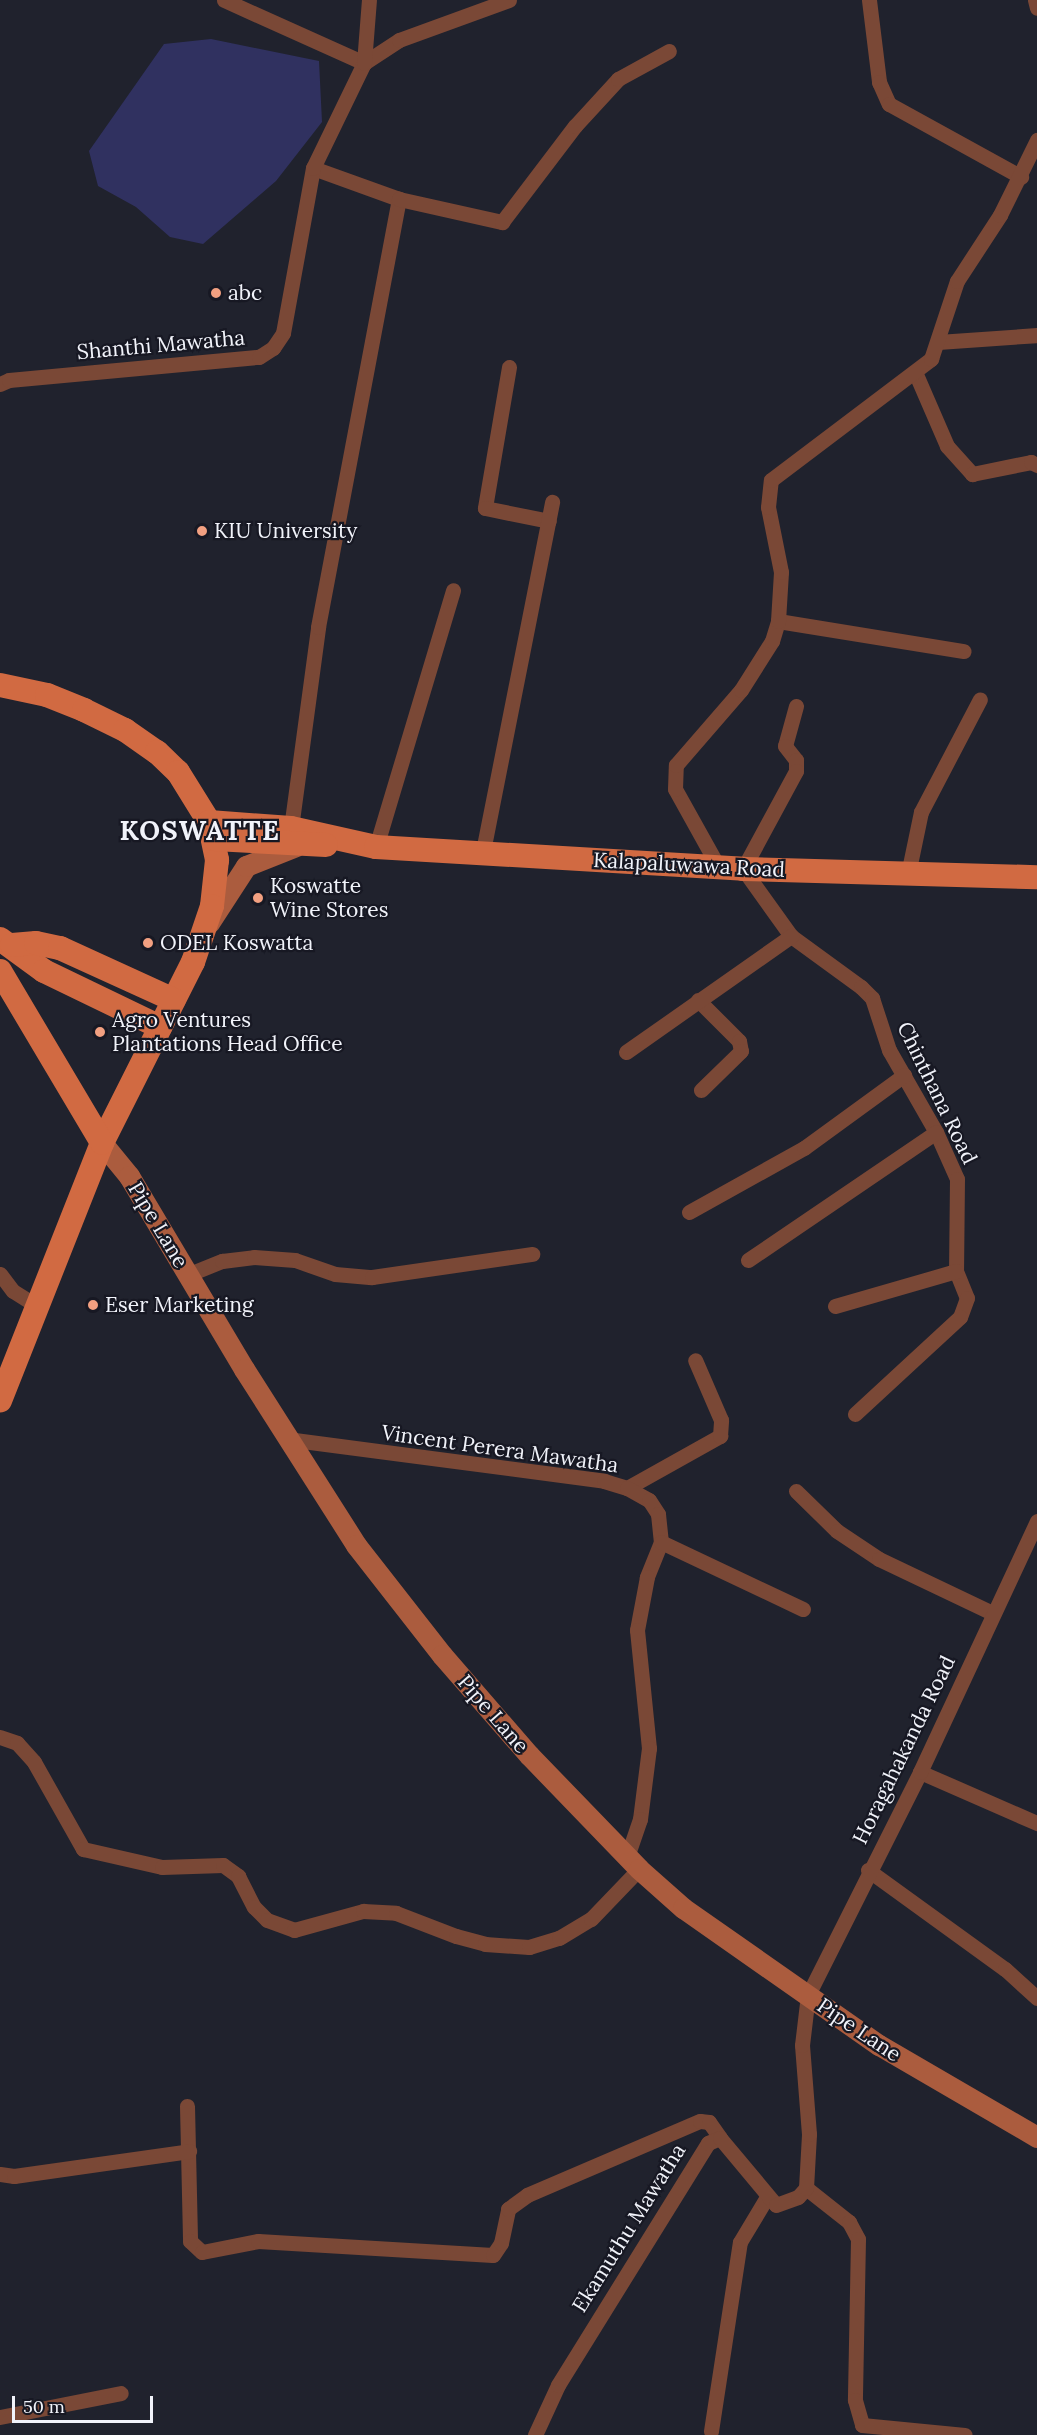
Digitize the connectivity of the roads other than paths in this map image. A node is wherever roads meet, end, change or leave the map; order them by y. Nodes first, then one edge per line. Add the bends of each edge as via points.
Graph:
1 (224, 0) edge
2 (369, 0) edge
3 (509, 0) edge
4 (869, 0) edge
5 (1035, 0) edge
6 (1037, 8) edge
7 (669, 51) dead end
8 (364, 63) junction
9 (1037, 140) edge
10 (313, 168) junction
11 (1021, 177) junction
12 (399, 199) junction
13 (1037, 335) edge
14 (938, 342) junction
15 (509, 367) dead end
16 (915, 372) junction
17 (0, 384) edge
18 (1037, 465) edge
19 (552, 502) dead end
20 (549, 521) junction
21 (453, 590) dead end
22 (778, 621) junction
23 (964, 651) dead end
24 (0, 685) edge
25 (980, 699) dead end
26 (796, 706) dead end
27 (212, 831) junction
28 (294, 837) junction
29 (376, 847) junction
30 (483, 851) junction
31 (719, 868) junction
32 (743, 869) junction
33 (908, 874) junction
34 (1037, 877) edge
35 (205, 930) junction
36 (791, 936) junction
37 (6, 942) edge
38 (0, 971) edge
39 (174, 1000) junction
40 (698, 1000) junction
41 (159, 1027) junction
42 (626, 1052) dead end
43 (904, 1075) junction
44 (701, 1090) dead end
45 (936, 1132) junction
46 (102, 1143) junction
47 (689, 1212) dead end
48 (532, 1254) dead end
49 (748, 1260) dead end
50 (956, 1271) junction
51 (0, 1274) edge
52 (188, 1275) junction
53 (37, 1306) junction
54 (835, 1306) dead end
55 (695, 1360) dead end
56 (0, 1400) edge
57 (855, 1414) dead end
58 (287, 1439) junction
59 (627, 1488) junction
60 (796, 1491) dead end
61 (1037, 1521) edge
62 (661, 1542) junction
63 (803, 1609) dead end
64 (992, 1613) junction
65 (0, 1737) edge
66 (920, 1772) junction
67 (1037, 1823) edge
68 (633, 1863) junction
69 (868, 1870) junction
70 (808, 1995) junction
71 (1037, 1998) edge
72 (187, 2106) dead end
73 (1037, 2137) edge
74 (720, 2138) junction
75 (189, 2151) junction
76 (0, 2174) edge
77 (806, 2188) junction
78 (767, 2197) junction
79 (120, 2393) dead end
80 (0, 2417) edge
81 (711, 2432) dead end
82 (535, 2435) edge
83 (965, 2435) edge

1 - 8 street
2 - 8 street
3 - 8 street via 399,40
4 - 11 street via 879,82 889,104
5 - 6 street
7 - 12 street via 618,79 575,126 502,222
8 - 10 street, Shanthi Mawatha
9 - 11 street
10 - 12 street
10 - 17 street, Shanthi Mawatha via 283,333 273,348 259,357 9,380
11 - 14 street via 957,281
12 - 28 street via 318,627
13 - 14 street
14 - 16 street via 931,359
15 - 20 street via 485,507
16 - 18 street via 947,446 972,474 1030,462
16 - 22 street via 771,480 768,507 781,572
19 - 20 street
20 - 30 street
21 - 29 street
22 - 23 street
22 - 31 street via 772,640 741,690 676,765 675,789
24 - 27 main road via 47,695 125,730 178,772
25 - 33 street via 921,812
26 - 32 street via 785,746 796,760 796,771
27 - 28 main road, Kalapaluwawa Road
27 - 35 main road via 216,885
28 - 29 main road, Kalapaluwawa Road
28 - 35 street via 246,866
29 - 30 main road, Kalapaluwawa Road
30 - 31 main road, Kalapaluwawa Road
31 - 32 main road, Kalapaluwawa Road
32 - 33 main road, Kalapaluwawa Road
32 - 36 street, Chinthana Road
33 - 34 main road, Kalapaluwawa Road
35 - 39 main road
36 - 40 street
36 - 43 street, Chinthana Road via 872,998 889,1050
37 - 39 main road via 60,948
37 - 41 main road via 44,971
38 - 46 main road
39 - 41 main road
40 - 42 street
40 - 44 street via 739,1041 741,1052
41 - 46 main road
43 - 45 street, Chinthana Road
43 - 47 street via 804,1148
45 - 49 street
45 - 50 street, Chinthana Road via 957,1179
46 - 52 street, Pipe Lane via 129,1176
46 - 53 main road
48 - 52 street via 372,1277 334,1274 295,1260 254,1257 222,1261
50 - 54 street
50 - 57 street, Chinthana Road via 967,1298 960,1317
51 - 53 street via 13,1291
52 - 58 street, Pipe Lane
53 - 56 main road
55 - 59 street, Vincent Perera Mawatha via 721,1420 720,1436
58 - 59 street, Vincent Perera Mawatha via 603,1481
58 - 68 street, Pipe Lane via 356,1545 442,1655 529,1755
59 - 62 street via 649,1500 658,1514
60 - 64 street via 837,1531 879,1558
61 - 64 street, Horagahakanda Road
62 - 63 street
62 - 68 street via 646,1576 638,1630 649,1748
64 - 66 street, Horagahakanda Road
65 - 68 street via 17,1743 34,1762 83,1849 162,1867 223,1865 238,1876 254,1907 267,1920 294,1930 363,1911 396,1913 486,1944 530,1947 559,1938 591,1919
66 - 67 street
66 - 69 street, Horagahakanda Road
68 - 70 street, Pipe Lane via 683,1908
69 - 70 street, Horagahakanda Road
69 - 71 street via 1005,1969
70 - 73 street, Pipe Lane via 879,2045
70 - 77 street via 802,2045 809,2134
72 - 75 street
74 - 75 street via 709,2122 700,2121 527,2195 508,2209 498,2251 493,2255 466,2256 269,2241 202,2252 190,2241
74 - 78 street
74 - 82 street, Ekamuthu Mawatha via 699,2152 558,2385
75 - 76 street via 14,2176
77 - 78 street via 783,2204 776,2205
77 - 83 street via 849,2222 858,2239 855,2400 862,2425
78 - 81 street via 740,2242
79 - 80 street

